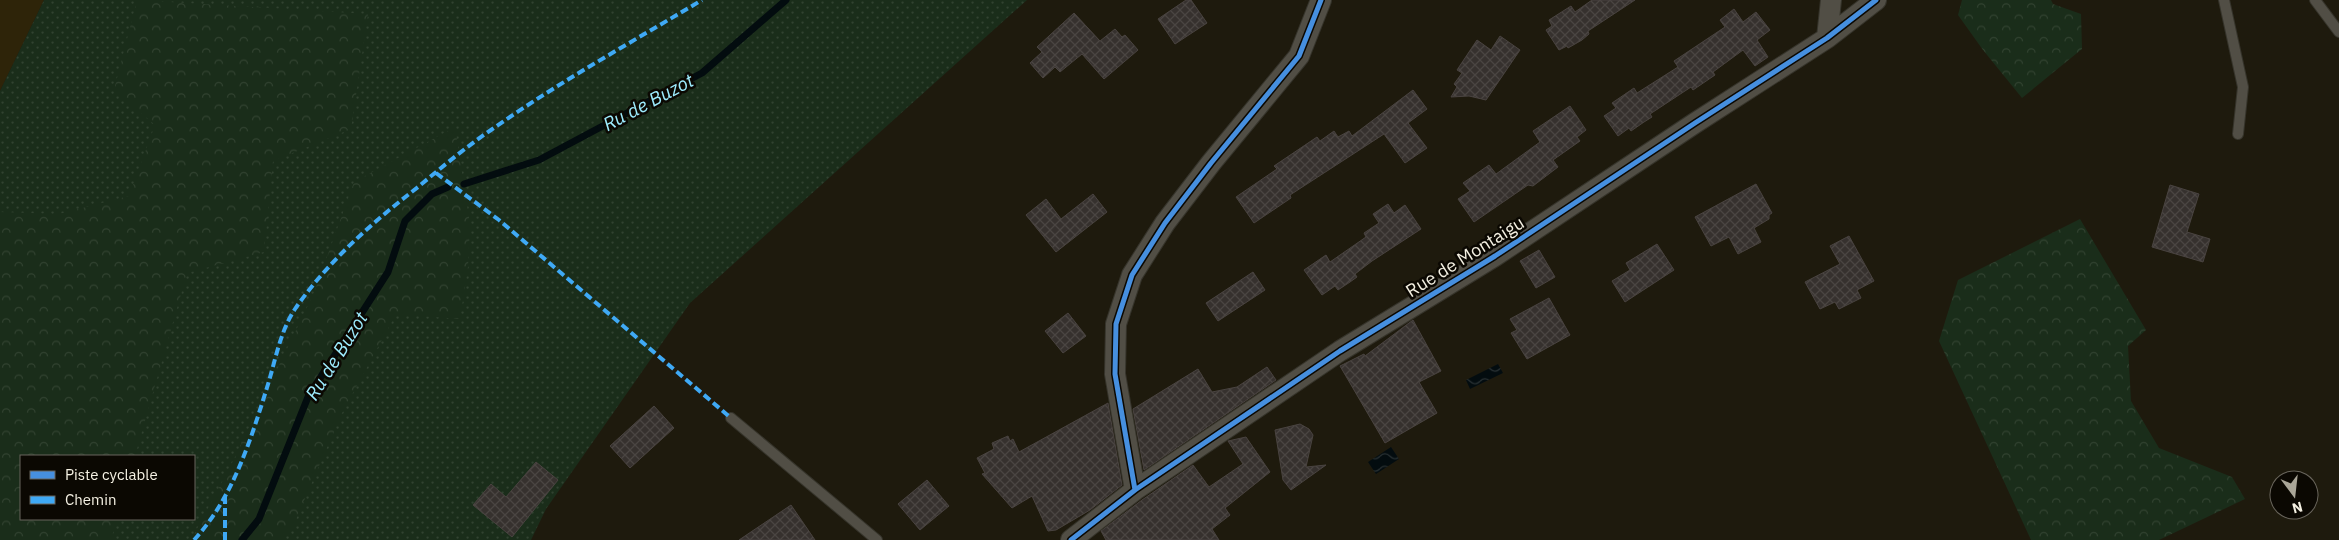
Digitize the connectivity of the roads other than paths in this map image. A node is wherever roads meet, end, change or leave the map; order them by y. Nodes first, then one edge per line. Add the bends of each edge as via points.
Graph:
1 (1321, 0) edge
2 (1831, 0) edge
3 (1876, 0) edge
4 (2224, 0) edge
5 (2315, 0) edge
6 (2339, 32) edge
7 (1827, 38) junction
8 (2238, 134) dead end
9 (731, 418) dead end
10 (1135, 490) junction
11 (876, 540) edge
12 (1071, 540) edge

1 - 10 street via 1299,56 1165,223 1132,276 1116,324 1115,374
2 - 7 street
3 - 7 street, Rue de Montaigu
4 - 8 lane via 2243,87
5 - 6 lane
7 - 10 street, Rue de Montaigu via 1495,256 1340,351
9 - 11 lane
10 - 12 street, Rue de Montaigu

